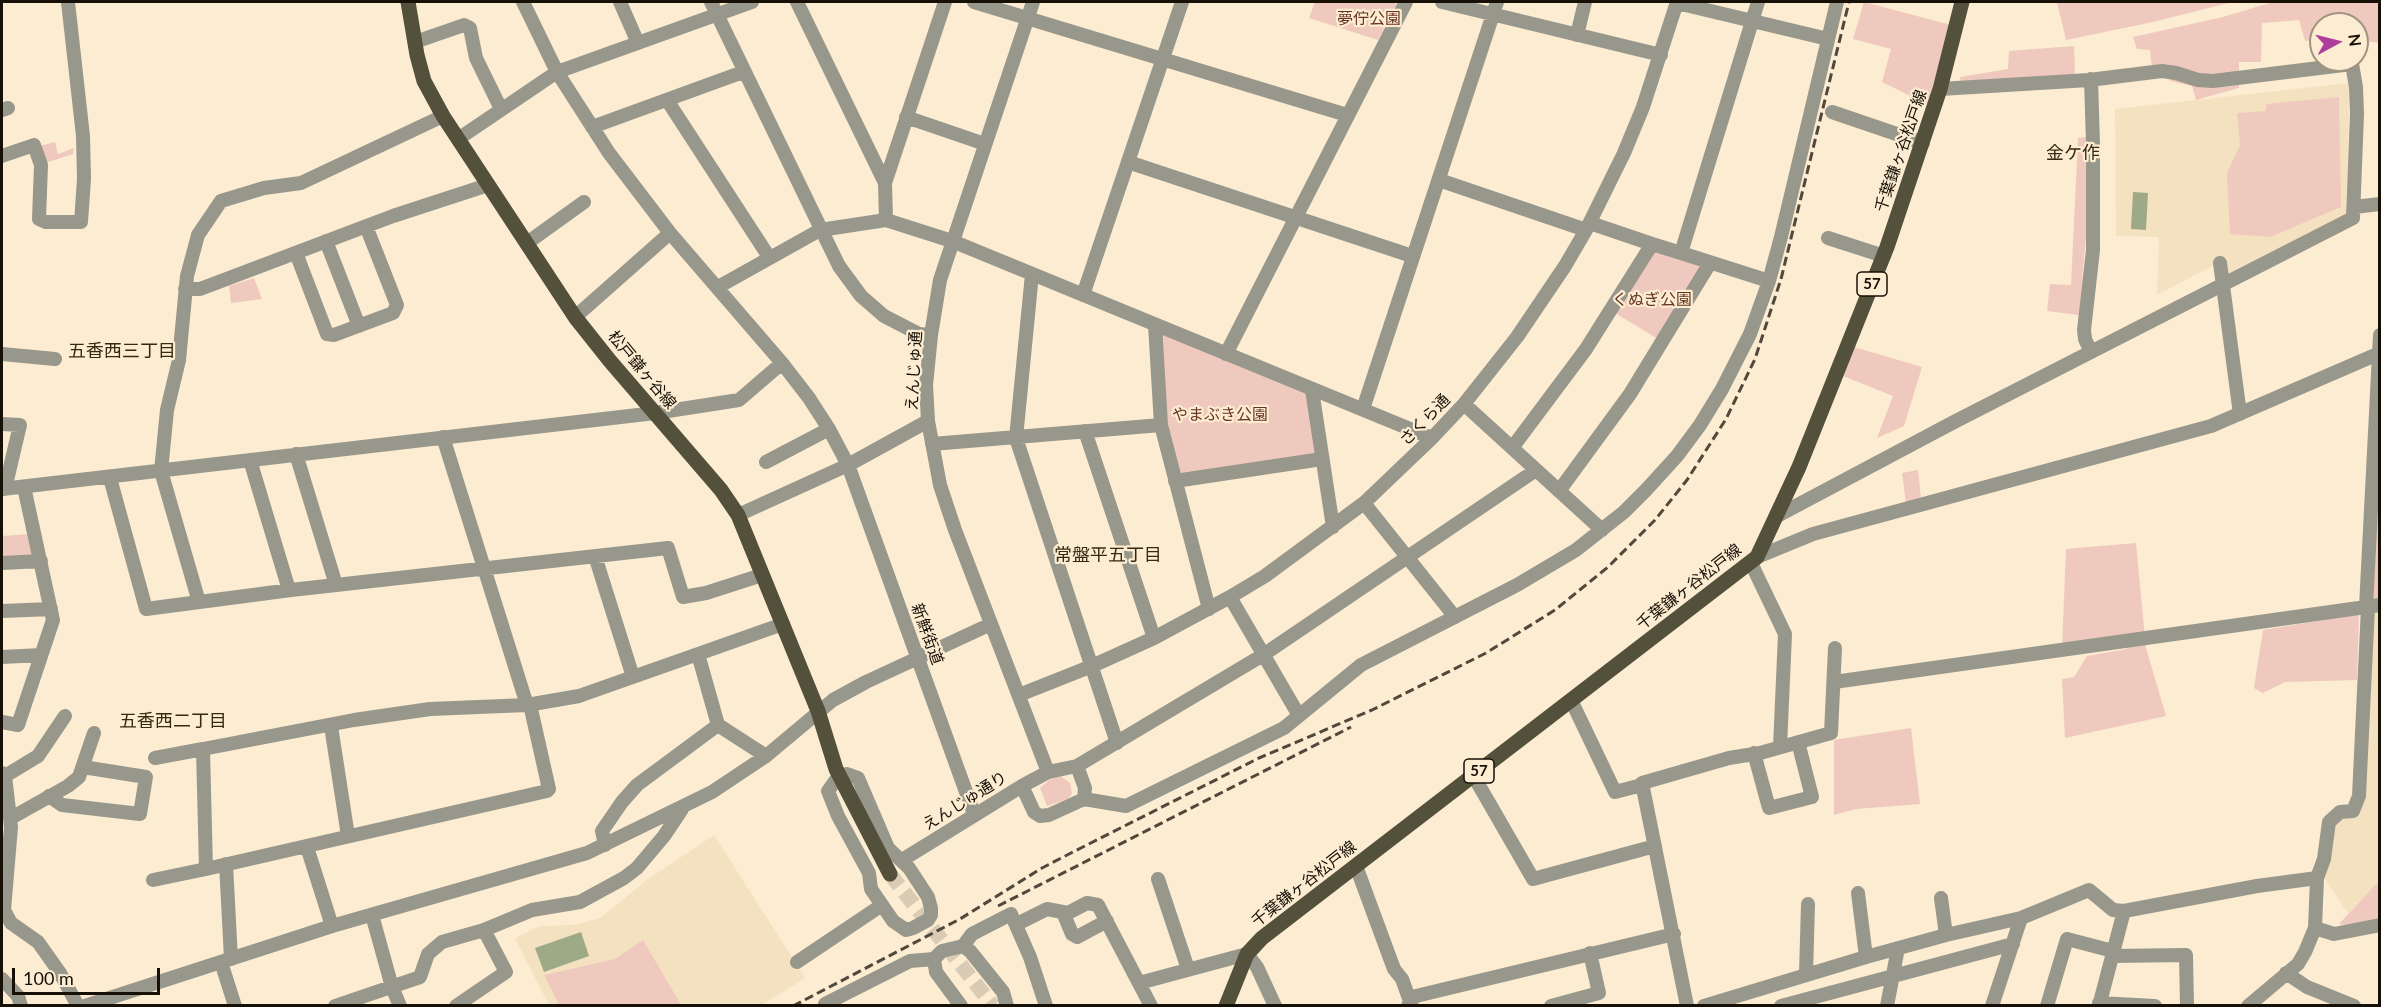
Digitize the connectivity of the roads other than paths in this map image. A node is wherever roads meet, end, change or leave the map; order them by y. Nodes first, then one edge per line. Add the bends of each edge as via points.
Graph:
1 (69, 2) edge
2 (408, 2) edge
3 (523, 2) edge
4 (620, 2) edge
5 (752, 2) edge
6 (797, 2) edge
7 (945, 2) edge
8 (974, 2) edge
9 (1033, 2) edge
10 (1182, 2) edge
11 (1406, 2) edge
12 (1442, 2) edge
13 (1585, 2) edge
14 (1677, 2) edge
15 (1758, 2) edge
16 (1837, 2) edge
17 (1962, 2) edge
18 (714, 8) edge
19 (1496, 8) edge
20 (1028, 18) junction
21 (1753, 20) junction
22 (1576, 35) junction
23 (1827, 39) junction
24 (415, 42) junction
25 (638, 43) junction
26 (1661, 55) junction
27 (1162, 59) junction
28 (557, 72) junction
29 (743, 72) junction
30 (2091, 79) junction
31 (1940, 89) junction
32 (667, 100) junction
33 (501, 109) junction
34 (1833, 112) dead end
35 (1347, 115) junction
36 (443, 116) junction
37 (906, 117) junction
38 (592, 127) junction
39 (458, 139) junction
40 (1923, 143) junction
41 (986, 144) junction
42 (2, 156) edge
43 (1128, 162) junction
44 (1439, 180) junction
45 (885, 183) junction
46 (488, 184) junction
47 (584, 202) dead end
48 (2379, 204) edge
49 (2354, 207) junction
50 (1296, 218) junction
51 (886, 220) junction
52 (366, 226) junction
53 (1588, 227) junction
54 (820, 230) junction
55 (670, 233) junction
56 (1828, 238) dead end
57 (326, 241) junction
58 (952, 241) junction
59 (527, 243) junction
60 (1652, 244) junction
61 (296, 253) junction
62 (1682, 253) junction
63 (1412, 256) junction
64 (1884, 256) junction
65 (769, 257) junction
66 (1710, 262) junction
67 (2220, 263) dead end
68 (1032, 274) junction
69 (1769, 281) junction
70 (2223, 285) junction
71 (718, 287) junction
72 (186, 289) junction
73 (1083, 295) junction
74 (575, 317) junction
75 (1155, 325) junction
76 (359, 326) junction
77 (931, 335) junction
78 (2379, 335) edge
79 (2091, 352) junction
80 (2, 354) edge
81 (1226, 354) junction
82 (2379, 354) edge
83 (55, 359) dead end
84 (783, 363) junction
85 (1312, 390) junction
86 (1464, 404) junction
87 (1363, 409) junction
88 (655, 413) junction
89 (2240, 414) junction
90 (928, 421) junction
91 (2, 424) edge
92 (1161, 424) junction
93 (829, 429) junction
94 (1085, 431) junction
95 (443, 437) junction
96 (1016, 438) junction
97 (1432, 438) junction
98 (932, 444) junction
99 (1512, 448) junction
100 (296, 454) junction
101 (1322, 459) junction
102 (249, 460) junction
103 (766, 462) dead end
104 (848, 465) junction
105 (1536, 470) junction
106 (161, 471) junction
107 (110, 478) junction
108 (1174, 481) junction
109 (24, 487) junction
110 (3, 489) edge
111 (1559, 491) junction
112 (1364, 502) junction
113 (738, 515) junction
114 (1777, 516) junction
115 (1333, 526) junction
116 (1602, 530) junction
117 (595, 556) junction
118 (1408, 558) junction
119 (1754, 560) junction
120 (40, 561) junction
121 (2, 563) edge
122 (485, 569) junction
123 (762, 575) junction
124 (336, 585) junction
125 (289, 590) junction
126 (1230, 597) junction
127 (199, 602) junction
128 (2371, 606) edge
129 (51, 609) junction
130 (1209, 609) junction
131 (2, 611) edge
132 (1455, 617) junction
133 (783, 624) junction
134 (991, 624) junction
135 (1154, 638) junction
136 (1835, 648) dead end
137 (698, 654) junction
138 (41, 655) junction
139 (1263, 655) junction
140 (2, 657) edge
141 (918, 658) junction
142 (1092, 666) junction
143 (633, 677) junction
144 (1834, 682) junction
145 (1019, 695) junction
146 (1571, 700) junction
147 (527, 705) junction
148 (818, 711) junction
149 (1298, 714) junction
150 (65, 716) dead end
151 (2, 722) edge
152 (718, 725) junction
153 (331, 726) junction
154 (94, 733) dead end
155 (1798, 742) junction
156 (1117, 743) junction
157 (1780, 747) junction
158 (203, 749) junction
159 (1754, 753) junction
160 (765, 756) junction
161 (156, 758) dead end
162 (1077, 766) junction
163 (83, 767) junction
164 (1048, 772) junction
165 (838, 774) junction
166 (3, 775) edge
167 (1473, 775) junction
168 (1642, 784) junction
169 (1022, 786) junction
170 (49, 796) junction
171 (1084, 799) junction
172 (683, 807) junction
173 (974, 814) junction
174 (11, 818) junction
175 (348, 836) junction
176 (605, 845) junction
177 (1655, 846) junction
178 (307, 847) junction
179 (902, 860) junction
180 (226, 864) junction
181 (1356, 866) junction
182 (206, 869) junction
183 (887, 876) tunnel mouth
184 (2317, 878) junction
185 (1158, 879) dead end
186 (153, 880) dead end
187 (1858, 893) dead end
188 (1941, 898) dead end
189 (1808, 904) dead end
190 (882, 905) junction
191 (2124, 911) junction
192 (1068, 912) junction
193 (372, 915) junction
194 (2021, 918) junction
195 (1107, 921) junction
196 (1017, 924) junction
197 (2379, 925) edge
198 (332, 926) junction
199 (2316, 928) junction
200 (484, 930) junction
201 (1674, 934) junction
202 (1946, 935) junction
203 (2013, 944) junction
204 (963, 946) junction
205 (1898, 948) junction
206 (1590, 953) junction
207 (2112, 953) junction
208 (1247, 954) junction
209 (1866, 957) junction
210 (934, 959) junction
211 (226, 960) junction
212 (797, 962) dead end
213 (1188, 969) junction
214 (2286, 973) junction
215 (1806, 974) junction
216 (1893, 976) junction
217 (2, 979) edge
218 (1139, 983) junction
219 (1776, 983) junction
220 (392, 987) junction
221 (2325, 1000) edge
222 (1409, 1003) edge
223 (2099, 1004) edge
224 (21, 1005) edge
225 (78, 1005) edge
226 (85, 1005) edge
227 (236, 1005) edge
228 (335, 1005) edge
229 (400, 1005) edge
230 (456, 1005) edge
231 (826, 1005) edge
232 (960, 1005) edge
233 (1008, 1005) edge
234 (1046, 1005) edge
235 (1151, 1005) edge
236 (1226, 1005) edge
237 (1275, 1005) edge
238 (1551, 1005) edge
239 (1687, 1005) edge
240 (1704, 1005) edge
241 (1780, 1005) edge
242 (1887, 1005) edge
243 (1992, 1005) edge
244 (2047, 1005) edge
245 (2155, 1005) edge
246 (2187, 1005) edge
247 (2248, 1005) edge
248 (2354, 1005) edge

1 - 42 street via 83,136 81,222 39,219 41,165 34,145
2 - 24 main road, 松戸鎌ヶ谷線
3 - 28 street, 新鮮街道
4 - 25 street
5 - 18 street
6 - 45 street
7 - 37 street
8 - 20 street
9 - 20 street, えんじゅ通
10 - 27 street
11 - 35 street
12 - 19 street
13 - 22 street
14 - 21 street
14 - 26 street, さくら通
15 - 21 street
16 - 23 street
17 - 31 main road, 千葉鎌ヶ谷松戸線 / 57
18 - 25 street
18 - 29 street
19 - 22 street
19 - 44 street
20 - 27 street
20 - 41 street, えんじゅ通
21 - 23 street
21 - 62 street
22 - 26 street
23 - 69 street
24 - 33 street via 464,25 470,28 476,58
24 - 36 main road, 松戸鎌ヶ谷線 via 424,81
25 - 28 street
26 - 53 street, さくら通 via 1624,153
27 - 35 street
27 - 43 street
28 - 33 street
28 - 38 street, 新鮮街道
29 - 32 street
29 - 54 street
30 - 31 street
30 - 49 street via 2162,71 2213,81 2352,64 2357,114
30 - 79 street via 2093,250 2084,330
31 - 40 main road, 千葉鎌ヶ谷松戸線 / 57
32 - 38 street
32 - 65 street
33 - 39 street
34 - 40 street
35 - 50 street
36 - 39 main road, 松戸鎌ヶ谷線
36 - 72 street via 301,183 264,188 221,201 198,235
37 - 41 street
37 - 45 street
38 - 55 street, 新鮮街道
39 - 46 main road, 松戸鎌ヶ谷線
40 - 64 main road, 千葉鎌ヶ谷松戸線 / 57
41 - 58 street, えんじゅ通
43 - 50 street
43 - 73 street
44 - 53 street
44 - 63 street
45 - 51 street
46 - 52 street
46 - 59 main road, 松戸鎌ヶ谷線
47 - 59 street
48 - 49 street
49 - 70 street via 2353,218
50 - 63 street
50 - 81 street
51 - 54 street
51 - 58 street
52 - 57 street
52 - 76 street via 397,305 393,313
53 - 60 street
53 - 86 street, さくら通 via 1542,302
54 - 65 street
54 - 77 street via 861,296 884,316 919,334
55 - 71 street, 新鮮街道
55 - 74 street
56 - 64 street
57 - 61 street
57 - 76 street
58 - 68 street
58 - 77 street, えんじゅ通 via 940,280
59 - 74 main road, 松戸鎌ヶ谷線
60 - 62 street
60 - 99 street via 1586,349
61 - 72 street via 200,289
61 - 76 street via 327,334
62 - 66 street
63 - 87 street
64 - 114 main road, 千葉鎌ヶ谷松戸線 / 57
65 - 71 street
66 - 69 street
66 - 111 street via 1630,394
67 - 70 street
68 - 73 street
68 - 96 street
69 - 116 street via 1750,334 1700,425 1646,490
70 - 79 street
70 - 89 street
71 - 84 street, 新鮮街道
72 - 106 street
73 - 75 street
74 - 88 main road, 松戸鎌ヶ谷線
75 - 81 street
75 - 92 street
77 - 90 street, えんじゅ通 via 926,385
78 - 82 street
79 - 114 street
80 - 83 street
81 - 85 street
82 - 89 street
82 - 128 street
84 - 88 street via 739,400
84 - 93 street, 新鮮街道
85 - 87 street
85 - 101 street
86 - 97 street, さくら通
86 - 99 street
87 - 97 street
88 - 95 street
88 - 113 main road, 松戸鎌ヶ谷線
89 - 119 street via 2211,426 1813,534
90 - 98 street, えんじゅ通
90 - 104 street
91 - 110 street via 20,425
92 - 94 street
92 - 108 street
93 - 103 street
93 - 104 street, 新鮮街道
94 - 96 street
94 - 135 street
95 - 100 street
95 - 122 street
96 - 98 street
96 - 142 street
97 - 112 street, さくら通
98 - 134 street, えんじゅ通 via 940,485
99 - 105 street
100 - 102 street
100 - 124 street
101 - 108 street
101 - 115 street
102 - 106 street
102 - 125 street
104 - 113 street
104 - 141 street, 新鮮街道
105 - 111 street
105 - 118 street, えんじゅ通り
106 - 107 street
106 - 127 street
107 - 109 street
107 - 127 street via 146,609
108 - 130 street
109 - 110 street
109 - 120 street
111 - 116 street
112 - 115 street, さくら通
112 - 118 street
113 - 123 main road, 松戸鎌ヶ谷線
114 - 119 main road, 千葉鎌ヶ谷松戸線 / 57
115 - 126 street, さくら通
116 - 132 street via 1549,567
117 - 122 street
117 - 123 street via 668,548 683,597
117 - 143 street
118 - 132 street
118 - 139 street, えんじゅ通り
119 - 146 main road, 千葉鎌ヶ谷松戸線 / 57
119 - 157 street via 1785,634
120 - 121 street
120 - 129 street
122 - 124 street
122 - 147 street
123 - 133 main road, 松戸鎌ヶ谷線
124 - 125 street
125 - 127 street
126 - 130 street, さくら通
126 - 139 street
128 - 144 street
128 - 184 street via 2359,796 2353,811 2340,813 2329,822
129 - 131 street
129 - 138 street via 53,620
130 - 135 street, さくら通
132 - 149 street via 1361,665
133 - 137 street
133 - 148 main road, 松戸鎌ヶ谷線
134 - 141 street
134 - 145 street, えんじゅ通
135 - 142 street, さくら通
136 - 144 street
137 - 143 street
137 - 152 street
138 - 140 street
138 - 151 street via 18,725
139 - 149 street
139 - 156 street, えんじゅ通り
141 - 148 street via 866,682
141 - 173 street, 新鮮街道
142 - 145 street, さくら通
142 - 156 street
143 - 147 street via 579,696
144 - 155 street via 1831,733
145 - 164 street, えんじゅ通
146 - 167 main road, 千葉鎌ヶ谷松戸線 / 57
146 - 168 street via 1615,792
147 - 153 street via 430,710
147 - 175 street via 547,791
148 - 160 street
148 - 165 main road, 松戸鎌ヶ谷線
149 - 171 street via 1284,728 1126,806
150 - 166 street via 38,756
152 - 160 street
152 - 176 street via 637,785 602,831
153 - 158 street
153 - 175 street
154 - 163 street
155 - 157 street
155 - 159 street via 1812,797 1769,808
156 - 162 street, えんじゅ通り
157 - 159 street
158 - 161 street
158 - 182 street
159 - 168 street
160 - 172 street
162 - 164 street, えんじゅ通り
162 - 171 street via 1085,788
163 - 170 street via 79,777
163 - 170 street via 146,777 140,814 62,805
164 - 169 street, えんじゅ通り
165 - 179 street via 858,777 888,848
165 - 183 main road, 松戸鎌ヶ谷線 via 843,798
165 - 190 street via 828,790 830,797
166 - 174 street
167 - 177 street via 1533,879
167 - 181 main road, 千葉鎌ヶ谷松戸線 / 57
168 - 177 street
169 - 171 street via 1034,812 1040,816
169 - 173 street, えんじゅ通り
170 - 174 street
172 - 176 street
172 - 200 street via 632,873 579,902 532,910
173 - 179 street, えんじゅ通り
174 - 225 street via 4,910 11,922 38,942
175 - 178 street
176 - 193 street
177 - 201 street
178 - 180 street
178 - 198 street
179 - 190 street via 928,897 931,915 906,930 893,921
180 - 182 street
180 - 211 street
181 - 208 main road, 千葉鎌ヶ谷松戸線 / 57 via 1262,938
181 - 222 street
182 - 186 street
184 - 191 street
184 - 199 street
185 - 213 street
187 - 209 street
188 - 202 street
189 - 215 street
190 - 212 street
191 - 194 street via 2113,909 2089,890
191 - 207 street
192 - 195 street via 1096,903
192 - 195 street via 1065,920 1074,936
192 - 196 street via 1047,909
193 - 198 street
193 - 220 street
194 - 202 street
194 - 203 street
195 - 218 street
196 - 204 street via 1011,914 972,934
196 - 234 street
197 - 199 street via 2334,934
198 - 211 street
199 - 214 street via 2298,964
200 - 220 street via 442,942 425,960 420,977
200 - 230 street via 506,972
201 - 206 street
201 - 239 street
202 - 205 street
203 - 216 street
203 - 243 street
204 - 210 street via 942,951
204 - 233 street via 1003,992
205 - 209 street
205 - 216 street
206 - 222 street via 1416,996
206 - 238 street via 1599,993
207 - 223 street
207 - 244 street via 2067,939
207 - 246 street via 2186,955
208 - 213 street
208 - 236 main road, 千葉鎌ヶ谷松戸線 / 57
208 - 237 street
209 - 215 street
210 - 231 street via 910,961
210 - 232 street via 936,972
211 - 226 street
211 - 227 street
213 - 218 street
214 - 221 street
214 - 247 street
215 - 219 street
216 - 241 street
216 - 242 street
217 - 224 street
218 - 235 street
219 - 240 street
219 - 241 street
220 - 228 street
220 - 229 street
221 - 248 street
223 - 245 street

